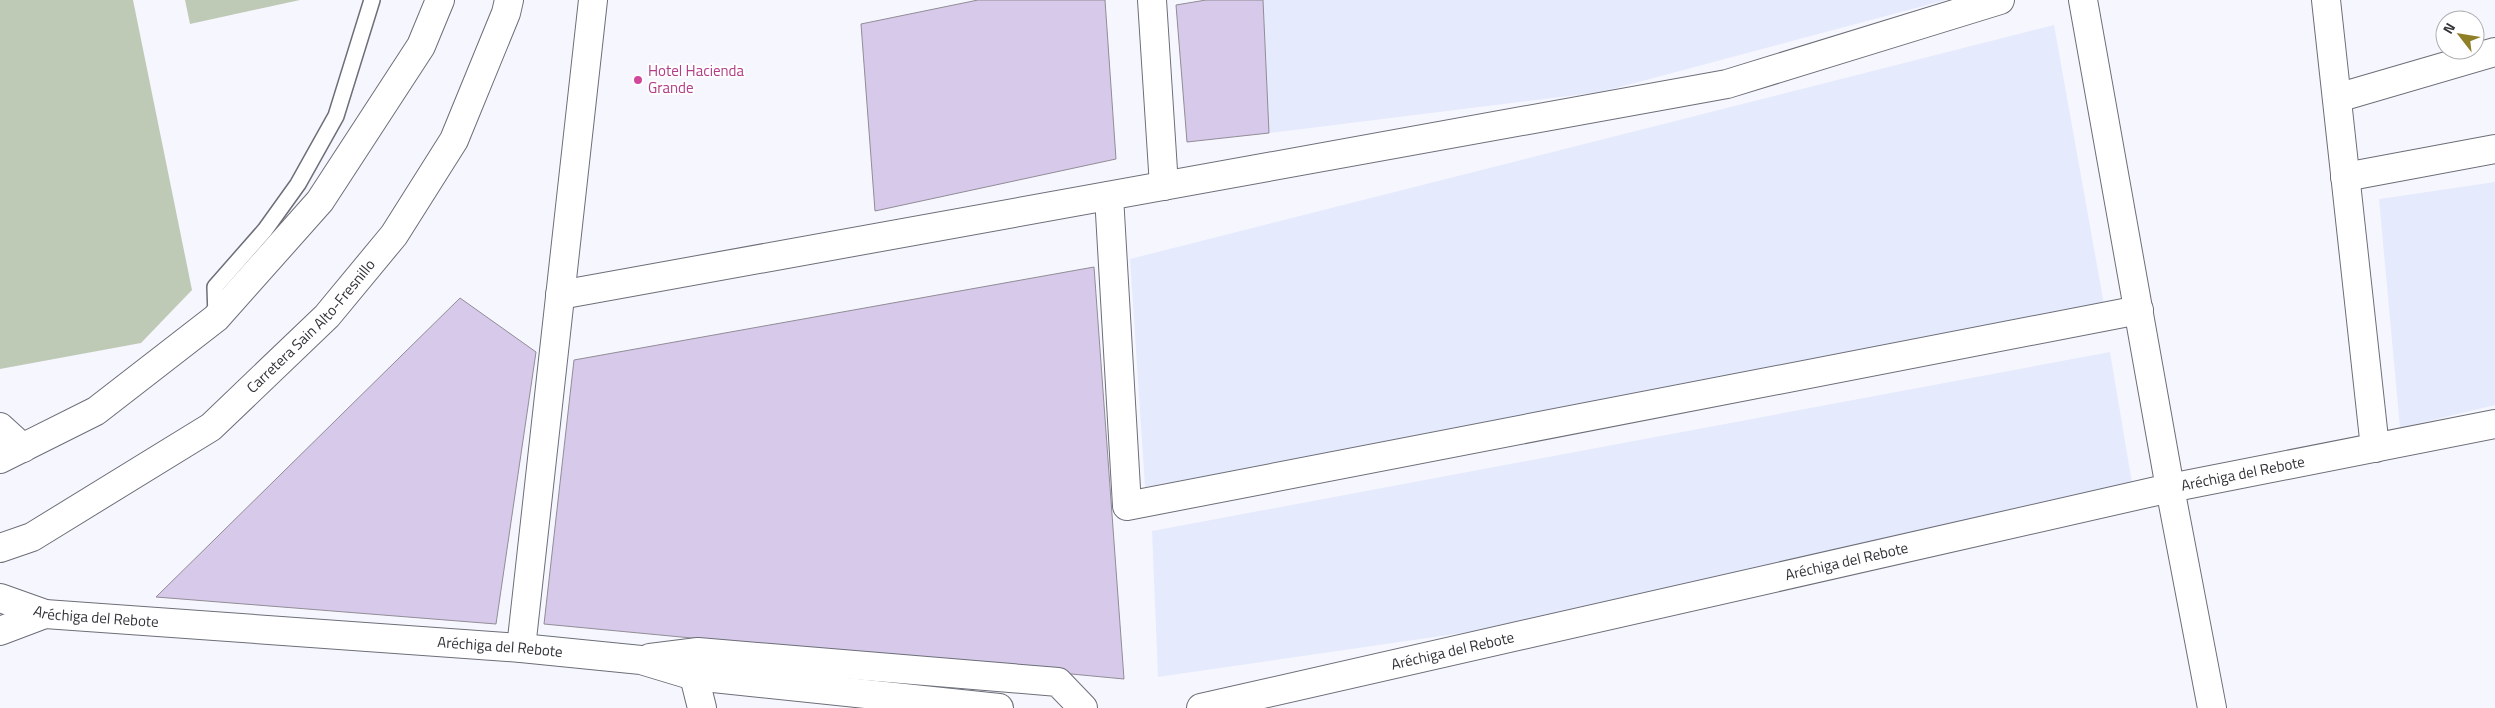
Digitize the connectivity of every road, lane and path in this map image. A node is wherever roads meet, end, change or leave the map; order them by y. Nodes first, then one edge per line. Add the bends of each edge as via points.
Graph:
1 (372, 0) edge
2 (440, 0) edge
3 (509, 0) edge
4 (593, 0) edge
5 (1152, 0) edge
6 (2000, 0) edge
7 (2083, 0) edge
8 (2326, 0) edge
9 (2495, 52) edge
10 (2337, 98) junction
11 (2495, 149) edge
12 (2345, 177) junction
13 (1164, 186) junction
14 (1109, 196) junction
15 (560, 295) junction
16 (2139, 310) junction
17 (216, 318) junction
18 (2495, 424) edge
19 (0, 427) edge
20 (2375, 448) junction
21 (12, 453) edge
22 (0, 478) edge
23 (2170, 488) junction
24 (0, 548) edge
25 (0, 598) edge
26 (45, 614) junction
27 (0, 631) edge
28 (521, 648) junction
29 (696, 664) junction
30 (702, 708) edge
31 (998, 708) edge
32 (1083, 708) edge
33 (1201, 708) edge
34 (2212, 708) edge

1 - 17 lane via 336,116 298,184 240,261 215,287
2 - 17 street via 421,46 320,201
3 - 24 street, Carretera Sain Alto-Fresnillo via 454,140 394,234 327,316 211,427 32,537
4 - 15 street
5 - 13 street
6 - 13 street via 1727,84
7 - 16 street
8 - 10 street
9 - 10 street
10 - 12 street
11 - 12 street
12 - 20 street
13 - 14 street
14 - 15 street
14 - 16 street via 1127,506
15 - 28 street
16 - 23 street
17 - 21 street via 96,411
18 - 20 street, Aréchiga del Rebote
19 - 21 street
20 - 23 street, Aréchiga del Rebote
21 - 22 street
23 - 33 street, Aréchiga del Rebote
23 - 34 street
25 - 26 street, Aréchiga del Rebote
26 - 27 street
26 - 28 street, Aréchiga del Rebote
28 - 29 street, Aréchiga del Rebote
29 - 30 street
29 - 31 street
29 - 32 street via 1058,682

